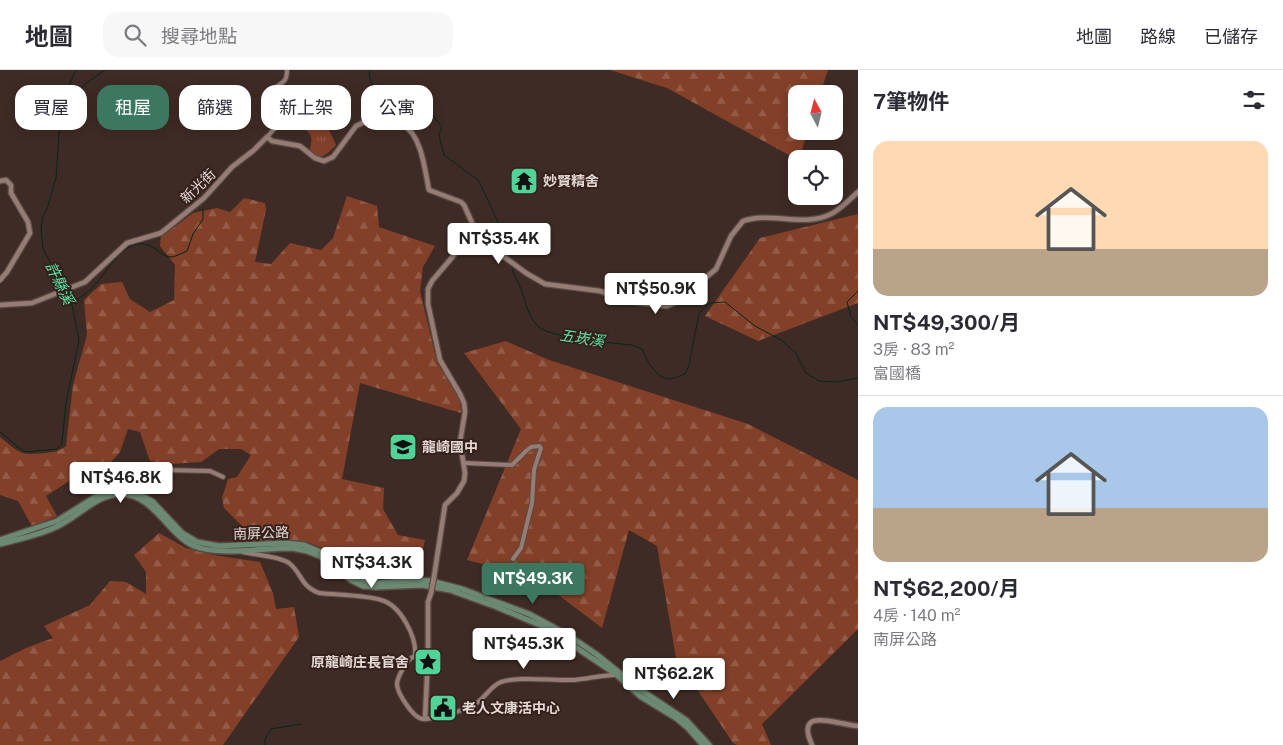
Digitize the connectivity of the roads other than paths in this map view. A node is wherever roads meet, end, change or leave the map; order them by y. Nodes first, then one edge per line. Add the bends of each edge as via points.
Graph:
1 (287, 70) edge
2 (267, 137) junction
3 (0, 181) edge
4 (858, 192) edge
5 (478, 236) junction
6 (0, 280) edge
7 (0, 305) edge
8 (464, 463) junction
9 (223, 477) dead end
10 (122, 492) junction
11 (0, 540) edge
12 (0, 544) edge
13 (219, 546) junction
14 (231, 550) junction
15 (513, 559) dead end
16 (442, 586) junction
17 (619, 674) junction
18 (425, 719) junction
19 (858, 726) edge
20 (703, 745) edge
21 (709, 745) edge
22 (812, 745) edge

1 - 2 street via 285,82 272,93 275,128
2 - 5 street via 272,141 300,146 324,161 333,157 359,123 377,116 404,125 413,135 424,160 429,190 461,202
2 - 7 street, 新光街 via 232,167 204,198 164,230 127,243 90,278 32,303
3 - 6 street via 6,180 11,185 11,193 28,222 30,233
4 - 5 street via 836,211 824,216 798,220 746,220 731,236 716,269 677,302 667,306 632,302 600,291 540,282
5 - 8 street via 460,248 432,281 427,296 440,360 464,403 460,442
8 - 15 street via 512,465 531,447 541,448 534,470 532,503 521,548
8 - 18 street, bridge via 463,484 445,505 428,602
9 - 10 street via 210,471 142,467 123,486
10 - 11 main road via 114,490 100,494 66,517
10 - 12 main road via 103,498 52,528
10 - 13 main road, 南屏公路 via 136,492 146,497 192,539
10 - 14 main road, 南屏公路 via 145,502 190,544 205,549
13 - 14 street
13 - 16 main road, 南屏公路 via 297,544 316,549 365,581 423,580
14 - 16 main road, 南屏公路 via 292,548 306,551 320,556 363,586
14 - 18 street via 285,561 313,591 381,599 396,610 406,623 416,650 397,680 398,688 416,716
16 - 17 main road via 547,628
17 - 18 street via 576,680 503,682 471,706
17 - 20 main road via 636,692 688,728
17 - 21 main road via 686,720
19 - 22 street via 812,721 807,732

